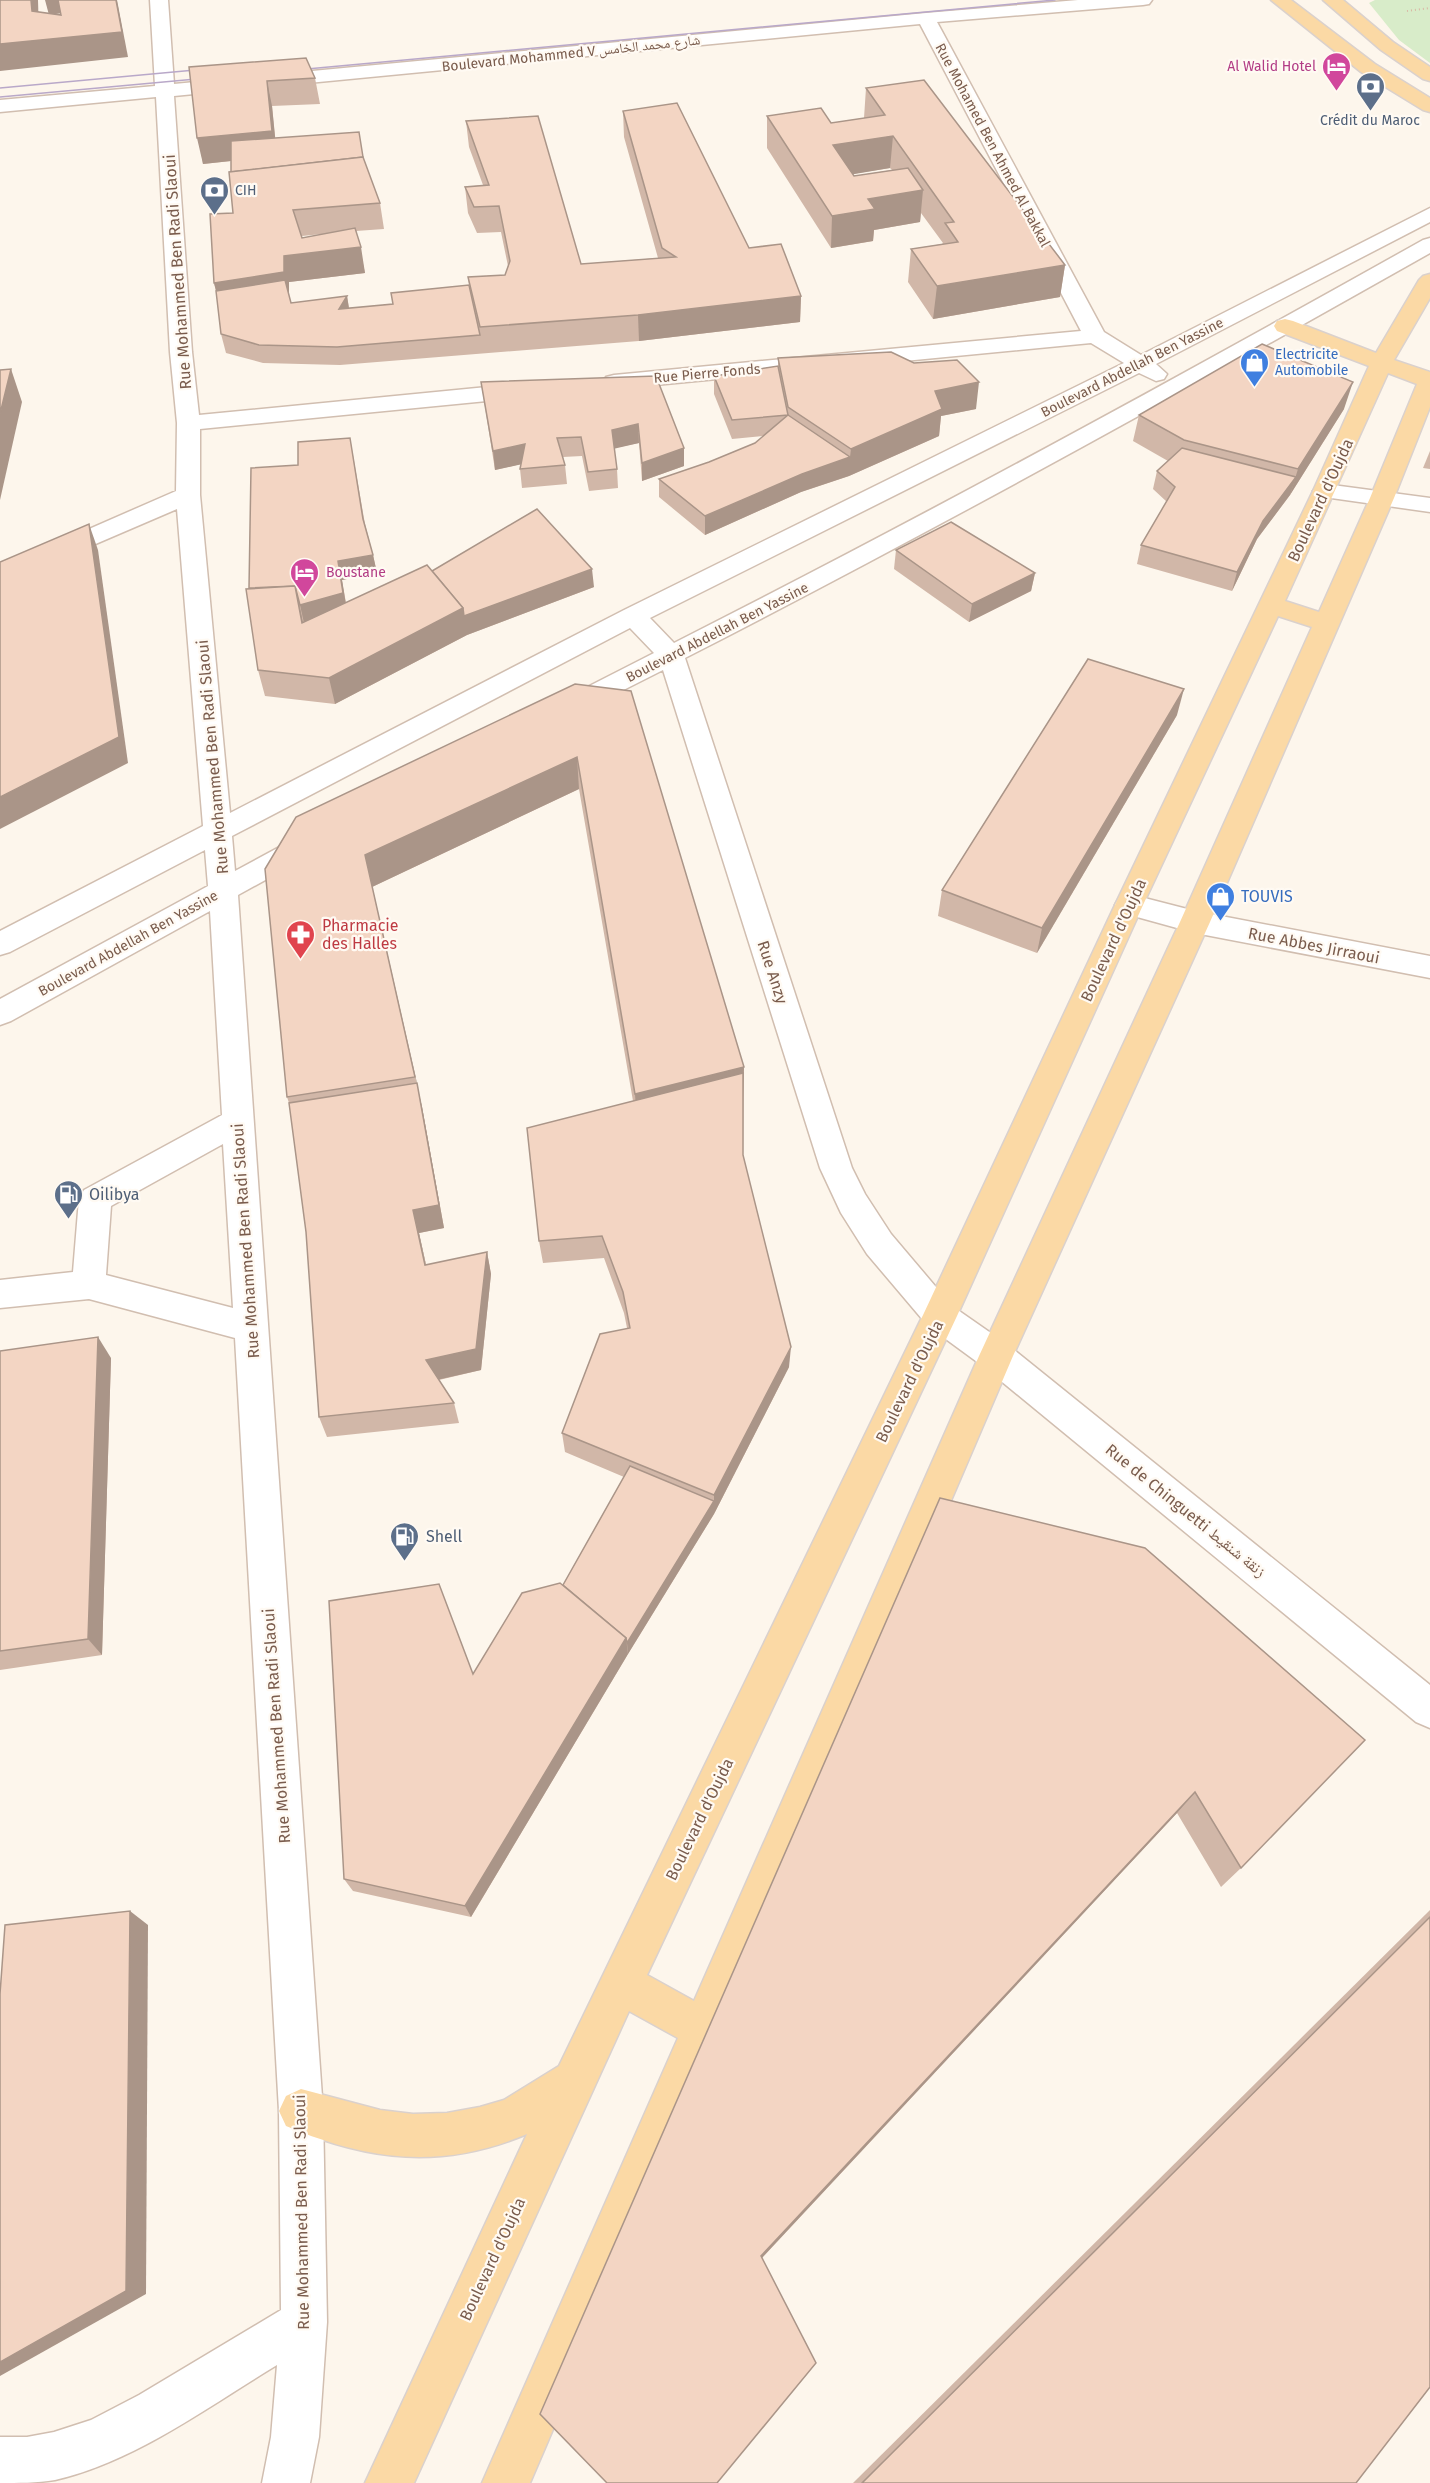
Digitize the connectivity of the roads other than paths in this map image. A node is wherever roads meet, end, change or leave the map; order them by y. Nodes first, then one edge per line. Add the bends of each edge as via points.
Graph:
1 (159, 0) edge
2 (1143, 0) edge
3 (1282, 0) edge
4 (1332, 0) edge
5 (926, 18) junction
6 (1430, 75) edge
7 (165, 90) junction
8 (0, 106) edge
9 (1430, 106) edge
10 (1430, 214) edge
11 (1430, 244) edge
12 (1430, 280) edge
13 (1285, 326) junction
14 (1095, 336) junction
15 (1382, 362) junction
16 (1140, 364) junction
17 (1430, 380) edge
18 (594, 384) edge
19 (1177, 387) junction
20 (546, 389) edge
21 (188, 423) junction
22 (1325, 491) junction
23 (188, 495) junction
24 (1382, 498) junction
25 (1430, 505) edge
26 (852, 534) junction
27 (0, 577) edge
28 (1272, 605) junction
29 (633, 616) junction
30 (1327, 623) junction
31 (671, 655) junction
32 (544, 720) edge
33 (219, 829) junction
34 (326, 834) edge
35 (223, 891) junction
36 (1129, 905) junction
37 (1195, 922) junction
38 (0, 944) edge
39 (1430, 967) edge
40 (4, 1003) edge
41 (238, 1120) junction
42 (88, 1285) junction
43 (0, 1294) edge
44 (940, 1316) junction
45 (251, 1328) junction
46 (996, 1356) junction
47 (1430, 1709) edge
48 (621, 1983) junction
49 (703, 2029) junction
50 (574, 2081) junction
51 (301, 2111) junction
52 (304, 2322) junction
53 (0, 2461) edge
54 (286, 2483) edge
55 (389, 2483) edge
56 (506, 2483) edge

1 - 7 street, Rue Mohammed Ben Radi Slaoui
2 - 5 street, Boulevard Mohammed V شارع محمد الخامس
3 - 9 main road via 1368,68
4 - 6 main road
5 - 7 street, Boulevard Mohammed V شارع محمد الخامس
5 - 14 street, Rue Mohamed Ben Ahmed Al Bakkal
7 - 8 street, Boulevard Mohammed V شارع محمد الخامس
7 - 21 street, Rue Mohammed Ben Radi Slaoui
10 - 16 street, Boulevard Abdellah Ben Yassine
11 - 13 street, Boulevard Abdellah Ben Yassine
12 - 15 main road, Boulevard d'Oujda
13 - 15 main road
13 - 19 street, Boulevard Abdellah Ben Yassine
14 - 16 street
14 - 18 street, Rue Pierre Fonds
15 - 17 main road
15 - 22 main road, Boulevard d'Oujda
16 - 19 street
16 - 26 street, Boulevard Abdellah Ben Yassine
17 - 24 main road
19 - 26 street, Boulevard Abdellah Ben Yassine
20 - 21 street
21 - 23 street, Rue Mohammed Ben Radi Slaoui
22 - 24 street
22 - 28 main road, Boulevard d'Oujda
23 - 27 street
23 - 33 street, Rue Mohammed Ben Radi Slaoui
24 - 25 street
24 - 30 main road
26 - 29 street, Boulevard Abdellah Ben Yassine
26 - 31 street, Boulevard Abdellah Ben Yassine
28 - 30 main road
28 - 36 main road, Boulevard d'Oujda
29 - 31 street, Rue Anzy
29 - 33 street, Boulevard Abdellah Ben Yassine
30 - 37 main road
31 - 32 street, Boulevard Abdellah Ben Yassine
31 - 44 street, Rue Anzy via 836,1168 879,1244
33 - 35 street, Rue Mohammed Ben Radi Slaoui
33 - 38 street, Boulevard Abdellah Ben Yassine
34 - 35 street, Boulevard Abdellah Ben Yassine
35 - 40 street, Boulevard Abdellah Ben Yassine
35 - 41 street, Rue Mohammed Ben Radi Slaoui
36 - 37 street, Rue Abbes Jirraoui
36 - 44 main road, Boulevard d'Oujda
37 - 39 street, Rue Abbes Jirraoui
37 - 46 main road
41 - 42 street via 95,1199
41 - 45 street, Rue Mohammed Ben Radi Slaoui
42 - 43 street
42 - 45 street
44 - 46 street, Rue de Chinguetti زنقة شنقيط
44 - 48 main road, Boulevard d'Oujda
45 - 51 street, Rue Mohammed Ben Radi Slaoui
46 - 47 street, Rue de Chinguetti زنقة شنقيط
46 - 49 main road
48 - 49 main road
48 - 50 main road, Boulevard d'Oujda
49 - 56 main road
50 - 51 main road via 512,2119 449,2134 380,2132
50 - 55 main road, Boulevard d'Oujda
51 - 52 street, Rue Mohammed Ben Radi Slaoui
52 - 53 street via 162,2410 114,2434 59,2456
52 - 54 street, Rue Mohammed Ben Radi Slaoui via 295,2437

